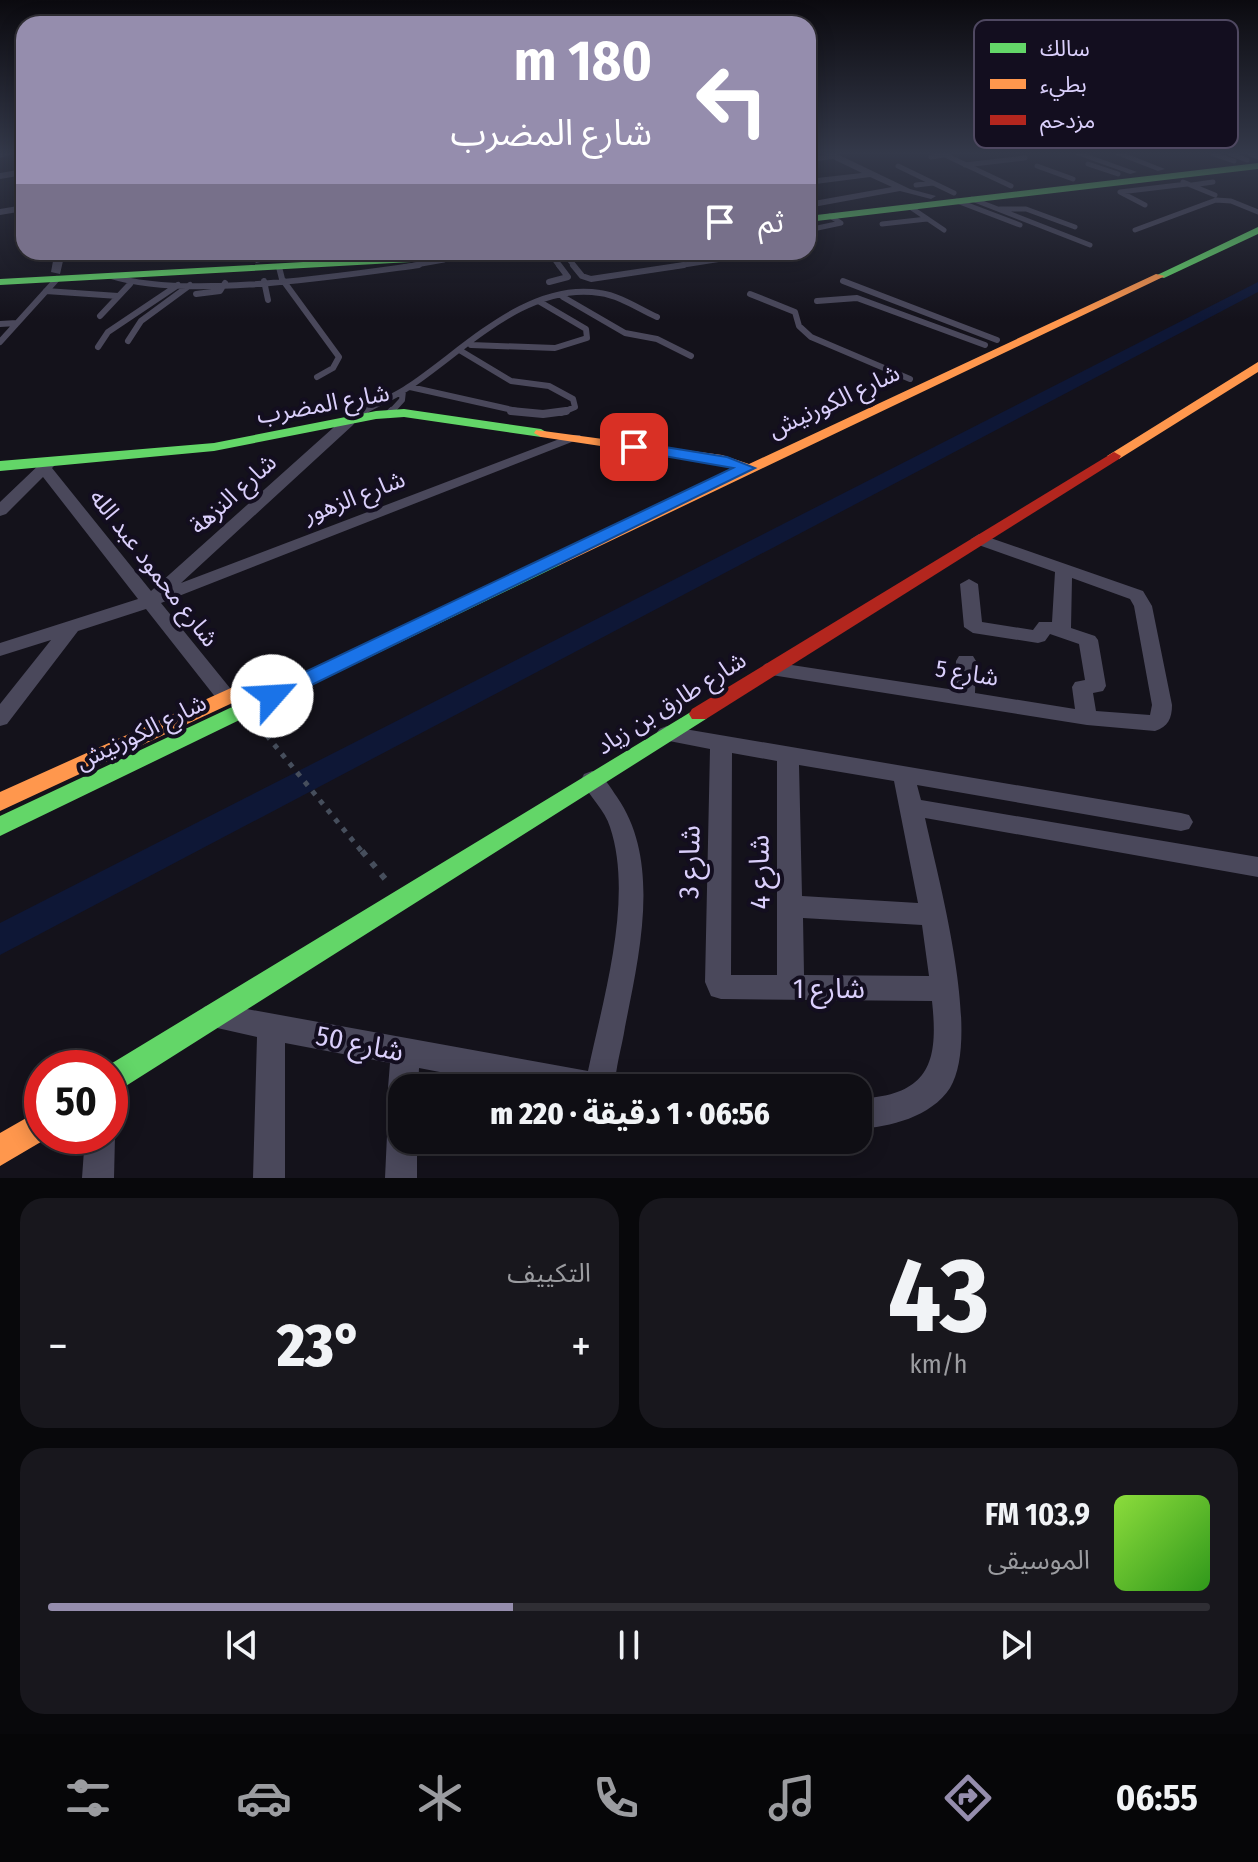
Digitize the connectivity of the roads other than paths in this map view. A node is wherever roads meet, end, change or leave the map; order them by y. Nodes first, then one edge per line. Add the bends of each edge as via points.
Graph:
1 (873, 209) edge
2 (883, 209) edge
3 (883, 209) edge
4 (985, 209) edge
5 (997, 209) joint
6 (1192, 209) edge
7 (816, 212) edge
8 (830, 216) junction
9 (927, 219) junction
10 (1258, 221) edge
11 (1020, 225) dead end
12 (1075, 227) dead end
13 (816, 228) edge
14 (944, 230) dead end
15 (1135, 230) dead end
16 (1258, 230) edge
17 (1090, 245) dead end
18 (57, 260) edge
19 (223, 260) edge
20 (555, 260) edge
21 (569, 260) edge
22 (715, 260) edge
23 (348, 261) edge
24 (113, 273) junction
25 (281, 273) junction
26 (0, 274) edge
27 (51, 281) junction
28 (264, 281) junction
29 (843, 281) dead end
30 (549, 282) dead end
31 (225, 283) junction
32 (0, 284) edge
33 (130, 284) junction
34 (178, 285) junction
35 (190, 285) junction
36 (196, 294) dead end
37 (750, 294) dead end
38 (118, 296) junction
39 (563, 297) junction
40 (268, 300) dead end
41 (817, 301) dead end
42 (540, 302) junction
43 (100, 316) dead end
44 (657, 317) dead end
45 (17, 323) junction
46 (0, 324) edge
47 (128, 341) dead end
48 (0, 342) edge
49 (991, 342) junction
50 (471, 345) junction
51 (98, 347) dead end
52 (461, 351) junction
53 (691, 356) dead end
54 (1258, 366) edge
55 (317, 377) dead end
56 (910, 379) junction
57 (407, 389) junction
58 (389, 414) junction
59 (348, 422) junction
60 (575, 438) junction
61 (46, 465) junction
62 (740, 465) junction
63 (0, 466) edge
64 (0, 511) edge
65 (979, 539) junction
66 (1064, 568) junction
67 (969, 584) dead end
68 (150, 601) junction
69 (70, 629) junction
70 (1061, 631) junction
71 (0, 650) edge
72 (966, 661) dead end
73 (772, 669) junction
74 (227, 698) junction
75 (965, 699) junction
76 (1087, 718) junction
77 (0, 719) edge
78 (667, 734) junction
79 (721, 743) junction
80 (788, 755) junction
81 (904, 775) junction
82 (592, 780) junction
83 (0, 802) edge
84 (911, 807) junction
85 (1181, 822) dead end
86 (0, 827) edge
87 (1258, 867) edge
88 (790, 906) junction
89 (931, 915) junction
90 (718, 982) joint
91 (791, 988) junction
92 (943, 989) junction
93 (214, 1016) junction
94 (271, 1026) junction
95 (405, 1052) junction
96 (128, 1070) edge
97 (404, 1074) edge
98 (524, 1074) edge
99 (602, 1074) edge
100 (872, 1114) edge
101 (24, 1136) edge
102 (0, 1151) edge
103 (99, 1154) edge
104 (402, 1154) edge
105 (98, 1178) edge
106 (269, 1178) edge
107 (401, 1178) edge

1 - 8 main road
2 - 9 lane
3 - 9 lane
4 - 11 lane
5 - 12 lane via 1026,209
5 - 17 lane
6 - 15 lane
7 - 8 main road
8 - 13 lane via 841,223
9 - 14 lane
10 - 49 main road, شارع الكورنيش
16 - 62 main road, شارع الكورنيش
18 - 27 street
19 - 24 main road
20 - 30 lane via 568,277
21 - 22 lane via 591,279
23 - 25 main road
24 - 25 main road
24 - 27 main road
24 - 33 lane
25 - 28 lane
25 - 55 lane via 337,353 338,362
26 - 27 main road
27 - 32 main road
27 - 38 lane
27 - 45 lane
28 - 31 lane
28 - 40 lane
29 - 49 lane
31 - 35 lane
31 - 36 lane via 220,291
33 - 34 lane
33 - 38 lane
34 - 35 lane
34 - 51 lane via 108,332
35 - 47 lane via 141,321
37 - 56 lane via 795,312 799,326 811,337
38 - 43 lane
39 - 42 lane
39 - 44 lane via 604,293
39 - 53 lane via 625,333 657,339
41 - 49 lane via 857,298
42 - 50 lane
42 - 50 lane via 586,329 587,338 555,348
45 - 46 lane
45 - 48 lane
49 - 56 main road, شارع الكورنيش
50 - 52 lane
52 - 57 lane
52 - 57 lane via 511,381 553,388 573,399 575,407 547,414
54 - 65 main road, شارع طارق بن زياد
56 - 62 main road, شارع الكورنيش
57 - 58 lane
57 - 59 lane
58 - 59 main road, شارع المضرب
58 - 60 main road, شارع المضرب
59 - 61 main road, شارع المضرب via 214,447
59 - 68 street, شارع النزهة
60 - 62 main road, شارع المضرب
60 - 68 street, شارع الزهور
61 - 63 main road, شارع المضرب
61 - 64 street
61 - 68 street, شارع محمود عبد الله
62 - 74 main road, شارع الكورنيش
62 - 86 main road, شارع الكورنيش
65 - 66 street
65 - 73 main road, شارع طارق بن زياد
66 - 70 street
66 - 76 street, شارع 5 via 1130,591 1140,600 1162,705 1155,723
67 - 70 street via 973,627 1038,637 1044,626
68 - 69 street, شارع الزهور
68 - 74 street, شارع محمود عبد الله
69 - 71 street, شارع الزهور
69 - 77 street
70 - 76 street via 1088,642 1096,686 1082,687
72 - 75 street
73 - 75 street, شارع 5
73 - 78 main road, شارع طارق بن زياد
74 - 83 main road, شارع الكورنيش
75 - 76 street, شارع 5
78 - 79 street
78 - 82 main road, شارع طارق بن زياد
79 - 80 street
79 - 90 street, شارع 3
80 - 81 street
80 - 88 street, شارع 4
81 - 84 street
81 - 85 street
82 - 93 main road, شارع طارق بن زياد
82 - 99 street via 625,839 629,924
84 - 87 street
84 - 89 street
88 - 89 street
88 - 91 street, شارع 4
89 - 92 street
90 - 91 street, شارع 1 via 724,988
91 - 92 street, شارع 1
92 - 100 street via 949,1044 944,1068 928,1089 905,1105
93 - 94 street, شارع 50
93 - 96 main road, شارع طارق بن زياد
94 - 95 street, شارع 50
94 - 106 street
95 - 97 street
95 - 98 street, شارع 50
101 - 102 main road
103 - 105 street
104 - 107 street

